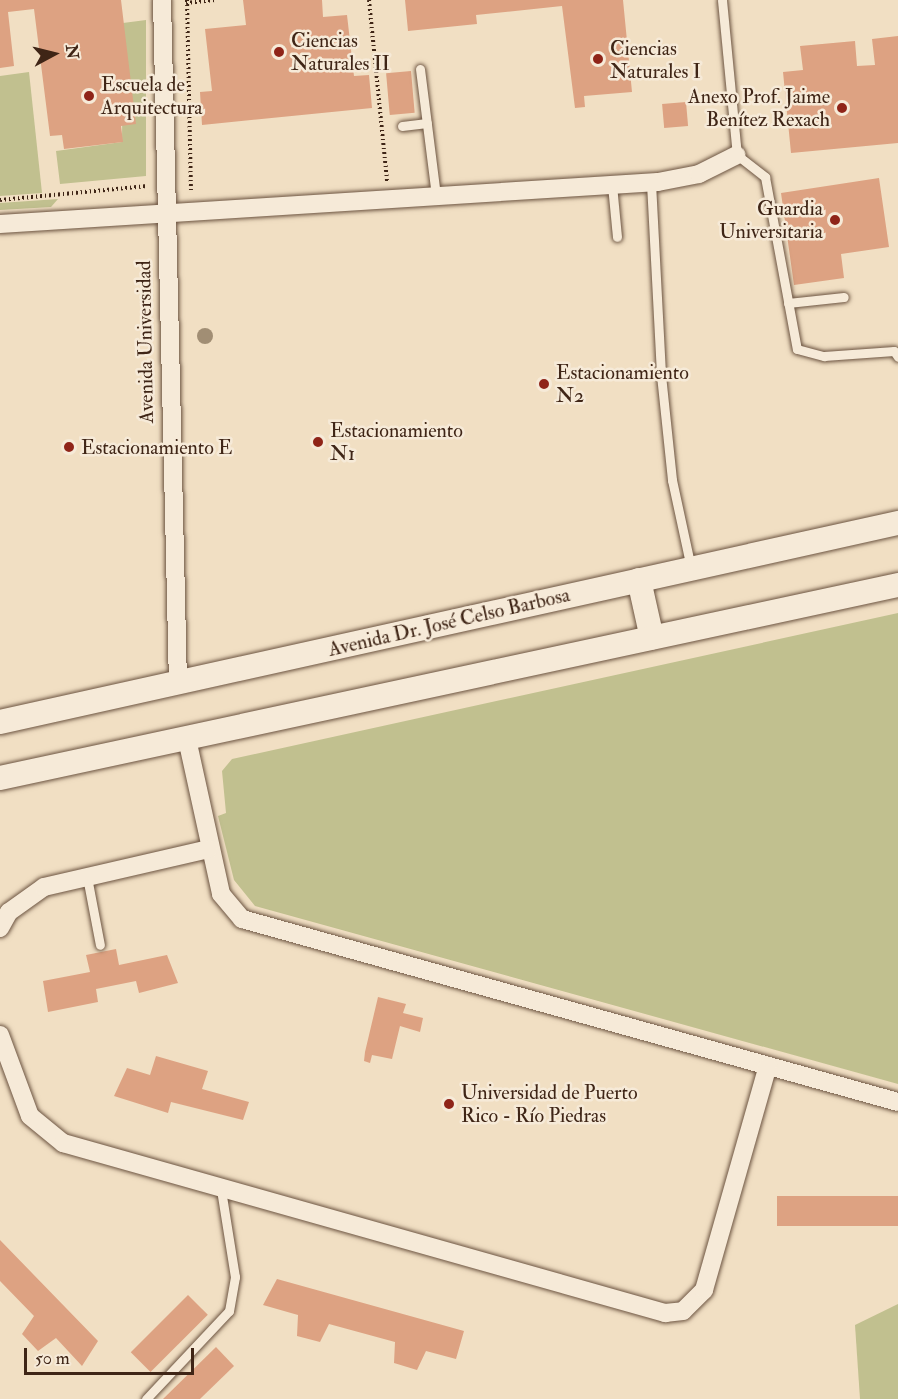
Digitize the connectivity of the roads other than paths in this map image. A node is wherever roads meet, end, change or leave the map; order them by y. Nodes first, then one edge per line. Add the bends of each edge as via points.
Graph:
1 (162, 0) edge
2 (722, 0) edge
3 (420, 69) dead end
4 (427, 123) junction
5 (402, 126) dead end
6 (737, 155) junction
7 (651, 183) junction
8 (612, 185) junction
9 (436, 196) junction
10 (165, 212) junction
11 (0, 224) edge
12 (617, 237) dead end
13 (844, 297) dead end
14 (788, 303) junction
15 (898, 357) edge
16 (898, 523) edge
17 (691, 568) junction
18 (639, 580) junction
19 (898, 585) edge
20 (652, 638) junction
21 (178, 683) junction
22 (0, 722) edge
23 (187, 739) junction
24 (0, 778) edge
25 (209, 849) junction
26 (87, 877) junction
27 (0, 928) edge
28 (100, 945) dead end
29 (0, 1035) edge
30 (768, 1066) junction
31 (898, 1102) edge
32 (221, 1190) junction
33 (146, 1399) edge

1 - 10 street, Avenida Universidad
2 - 6 lane
3 - 4 lane
4 - 5 lane
4 - 9 lane
6 - 7 street via 699,174
6 - 14 lane via 765,177
7 - 8 street
7 - 17 lane via 661,375 672,480
8 - 9 street
8 - 12 lane
9 - 10 street
10 - 11 street
10 - 21 street, Avenida Universidad
13 - 14 lane
14 - 15 lane via 797,349 824,356 894,351
16 - 17 main road, Avenida Dr. José Celso Barbosa
17 - 18 main road, Avenida Dr. José Celso Barbosa
18 - 20 main road
18 - 21 main road, Avenida Dr. José Celso Barbosa
19 - 20 main road
20 - 23 main road
21 - 22 main road, Avenida Dr. José Celso Barbosa
23 - 24 main road
23 - 25 street
25 - 26 street
25 - 30 street via 221,894 242,919
26 - 27 street via 44,887 9,912
26 - 28 lane
29 - 32 street via 30,1116 63,1143
30 - 31 street
30 - 32 street via 704,1290 682,1311 665,1313
32 - 33 lane via 235,1277 229,1311

